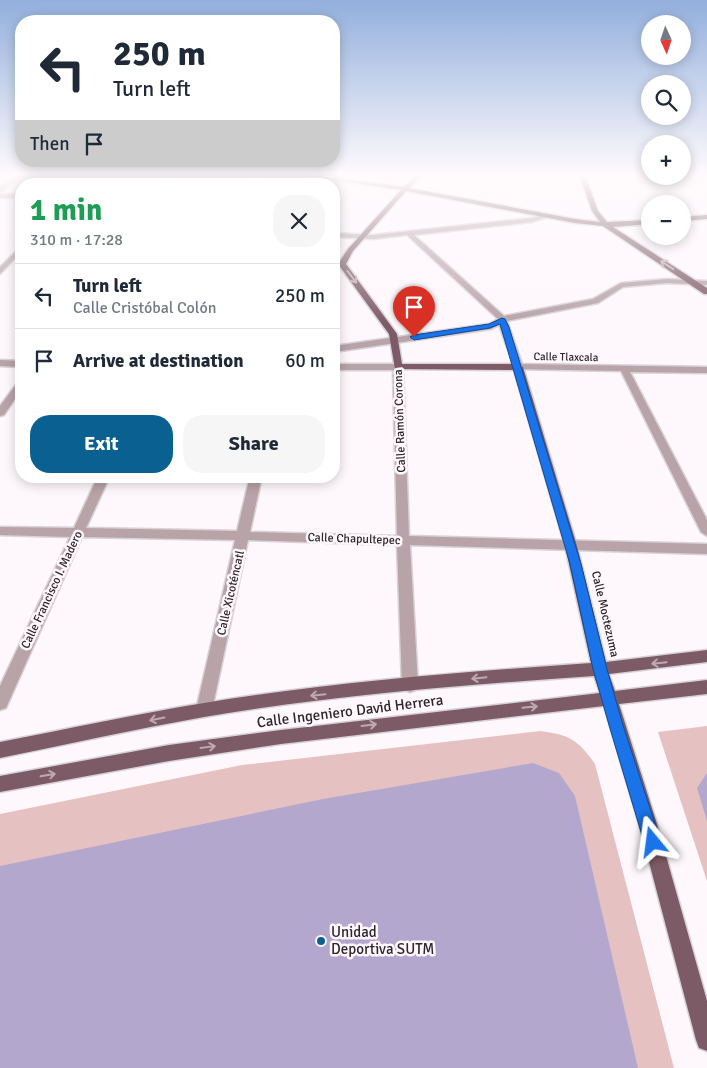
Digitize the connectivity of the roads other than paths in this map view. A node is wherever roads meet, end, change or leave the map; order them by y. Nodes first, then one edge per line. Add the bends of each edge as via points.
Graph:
1 (374, 225) edge
2 (486, 225) edge
3 (606, 225) edge
4 (408, 233) junction
5 (340, 236) edge
6 (362, 238) junction
7 (15, 256) edge
8 (0, 262) edge
9 (10, 262) junction
10 (15, 262) edge
11 (340, 262) edge
12 (340, 266) edge
13 (0, 272) edge
14 (691, 281) junction
15 (707, 282) edge
16 (707, 292) edge
17 (502, 320) junction
18 (395, 340) junction
19 (340, 348) edge
20 (0, 363) edge
21 (15, 364) edge
22 (340, 367) edge
23 (398, 367) junction
24 (518, 368) junction
25 (624, 369) junction
26 (707, 370) edge
27 (15, 392) edge
28 (0, 413) edge
29 (101, 483) edge
30 (255, 483) edge
31 (0, 531) edge
32 (707, 532) edge
33 (78, 533) junction
34 (244, 536) junction
35 (403, 540) junction
36 (570, 546) junction
37 (707, 549) edge
38 (707, 656) edge
39 (600, 669) junction
40 (410, 685) junction
41 (707, 687) edge
42 (608, 698) junction
43 (0, 703) edge
44 (204, 710) junction
45 (0, 750) edge
46 (0, 784) edge
47 (707, 1040) edge

1 - 6 main road, Calle Ramón Corona
2 - 4 street
14 -> 3 main road
4 - 6 street
4 - 17 street, Calle Moctezuma
5 - 6 street
6 - 11 main road, Calle Ramón Corona
7 - 9 street
8 - 9 street
9 - 10 street
9 - 13 street
12 -> 18 main road, Calle Ramón Corona via 370,301
14 - 15 street
14 - 16 main road
14 - 17 street via 621,284 595,301
17 - 18 street via 490,326
17 - 24 street, Calle Moctezuma
18 - 19 street
18 - 23 main road, Calle Ramón Corona
20 - 21 street
22 - 23 street, Calle Tlaxcala
23 - 24 main road, Calle Tlaxcala
23 - 35 street, Calle Ramón Corona
24 - 25 street, Calle Tlaxcala
24 - 36 main road, Calle Moctezuma
25 - 26 street, Calle Tlaxcala
25 - 32 street
27 - 28 street
29 - 33 street, Calle Francisco I. Madero
30 - 34 street, Calle Xicoténcatl
31 - 33 street, Calle Chapultepec
33 - 34 street, Calle Chapultepec
33 - 43 street, Calle Francisco I. Madero
34 - 35 street, Calle Chapultepec
34 - 44 street, Calle Xicoténcatl
35 - 36 street, Calle Chapultepec
35 - 40 street, Calle Ramón Corona
36 - 37 street, Calle Chapultepec
36 - 39 main road, Calle Moctezuma
38 -> 39 main road, Calle Ingeniero David Herrera
39 -> 40 main road, Calle Ingeniero David Herrera
39 - 42 main road, Calle Moctezuma
40 -> 44 main road, Calle Ingeniero David Herrera
41 - 42 main road, Calle Ingeniero David Herrera
46 -> 42 main road, Calle Ingeniero David Herrera via 281,736
42 - 47 main road, Calle Moctezuma via 648,824
44 -> 45 main road, Calle Ingeniero David Herrera

